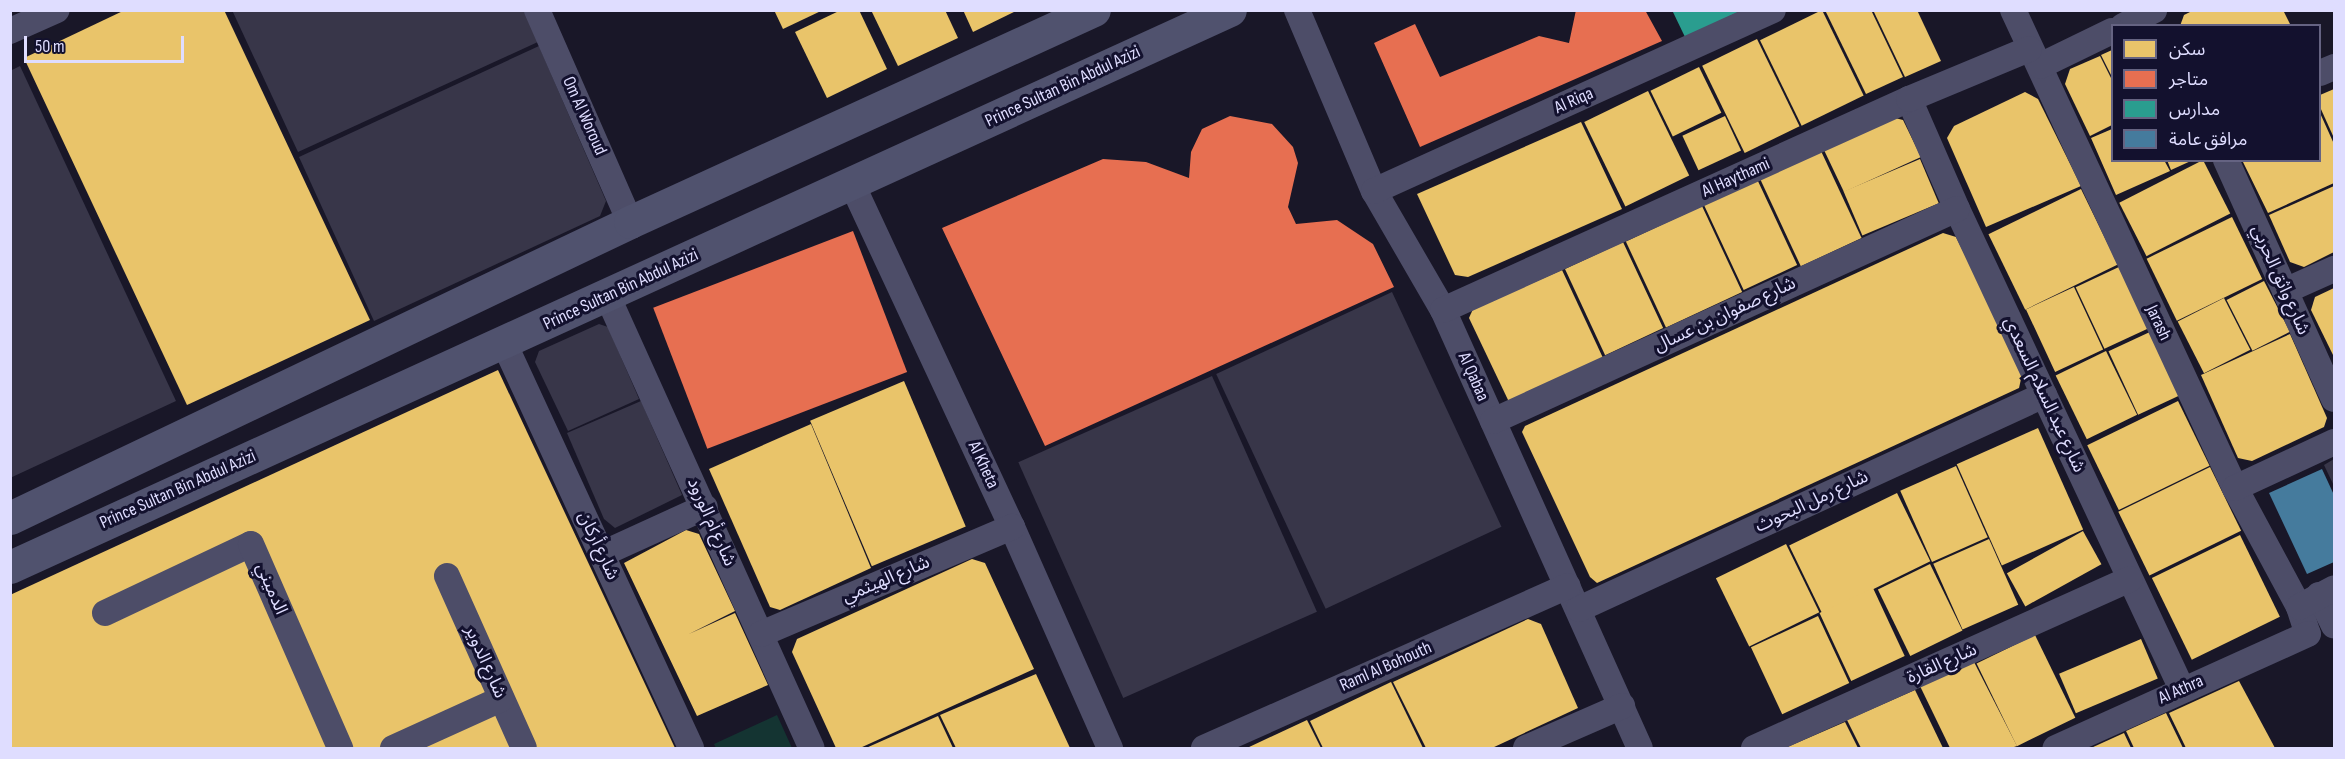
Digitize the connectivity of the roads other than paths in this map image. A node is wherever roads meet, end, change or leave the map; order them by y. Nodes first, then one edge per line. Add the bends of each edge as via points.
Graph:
1 (57, 10) edge
2 (1094, 10) edge
3 (1230, 10) edge
4 (1297, 10) edge
5 (1773, 10) edge
6 (2013, 10) edge
7 (2154, 10) edge
8 (546, 14) edge
9 (2127, 24) edge
10 (2161, 24) edge
11 (10, 31) edge
12 (2111, 31) edge
13 (2035, 57) junction
14 (1909, 99) junction
15 (2227, 162) edge
16 (852, 184) junction
17 (1374, 191) junction
18 (1957, 209) junction
19 (630, 222) junction
20 (2334, 268) edge
21 (2285, 291) junction
22 (607, 296) junction
23 (1443, 310) junction
24 (504, 343) junction
25 (2044, 395) junction
26 (2334, 399) edge
27 (1493, 421) junction
28 (2334, 442) edge
29 (2235, 488) junction
30 (705, 507) junction
31 (10, 518) edge
32 (1012, 526) junction
33 (602, 554) junction
34 (10, 567) edge
35 (447, 576) dead end
36 (2130, 579) junction
37 (1568, 586) junction
38 (2317, 596) edge
39 (1579, 609) junction
40 (105, 613) dead end
41 (2334, 626) edge
42 (761, 634) junction
43 (2308, 634) joint
44 (2182, 689) junction
45 (501, 699) junction
46 (1622, 706) junction
47 (340, 748) edge
48 (393, 748) edge
49 (524, 748) edge
50 (691, 748) edge
51 (812, 748) edge
52 (1110, 748) edge
53 (1204, 748) edge
54 (1526, 748) edge
55 (1641, 748) edge
56 (1754, 748) edge
57 (2055, 748) edge

1 - 11 street
2 - 19 street
3 - 16 street, Prince Sultan Bin Abdul Azizi
4 - 17 street, Al Qabaa
5 - 17 street, Al Riqa
6 - 13 street, Jarash
7 - 9 street
7 - 10 street
8 - 19 street, Om Al Woroud
12 - 13 street, Al Haythami
13 - 14 street, Al Haythami
13 - 29 street, Jarash
14 - 18 street, شارع عبد السلام السعدي
14 - 23 street, Al Haythami
15 - 21 street, شارع واثق الحربي
16 - 22 street, Prince Sultan Bin Abdul Azizi
16 - 32 street, Al Kheta
17 - 23 street, Al Qabaa
18 - 25 street, شارع عبد السلام السعدي
18 - 27 street, شارع صفوان بن عسال
19 - 31 street
20 - 21 street
21 - 26 street, شارع واثق الحربي
22 - 24 street, Prince Sultan Bin Abdul Azizi
22 - 30 street, شارع أم الورود
23 - 27 street, Al Qabaa
24 - 33 street, شارع أركان
24 - 34 street, Prince Sultan Bin Abdul Azizi
25 - 36 street, شارع عبد السلام السعدي
25 - 39 street, شارع رمل البحوث
27 - 37 street, Al Qabaa
28 - 29 street
29 - 38 street, Jarash
30 - 33 street
30 - 42 street, شارع أم الورود
32 - 42 street, شارع الهيثمي
32 - 52 street, Al Kheta
33 - 50 street, شارع أركان
35 - 45 street, شارع الدوير
36 - 44 street, شارع عبد السلام السعدي
36 - 56 street, شارع القارة
37 - 39 street, Al Qabaa
37 - 53 street, Raml Al Bohouth
38 - 41 street
38 - 43 street, Jarash
39 - 46 street, Al Qabaa
40 - 47 street, الدميني via 252,544
42 - 51 street, شارع أم الورود
43 - 44 street, Al Athra
44 - 57 street, Al Athra
45 - 48 street
45 - 49 street, شارع الدوير
46 - 54 street
46 - 55 street, Al Qabaa

